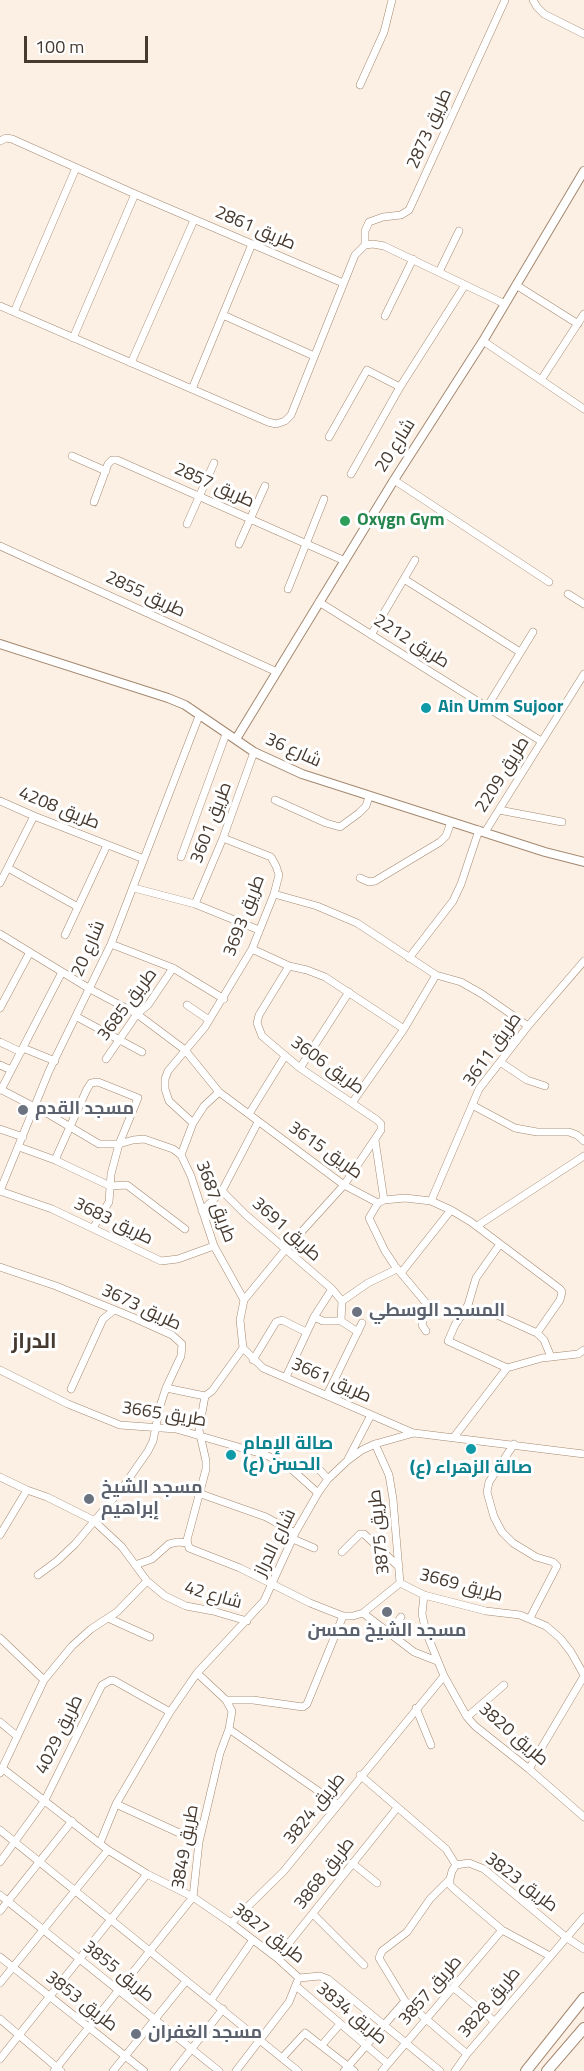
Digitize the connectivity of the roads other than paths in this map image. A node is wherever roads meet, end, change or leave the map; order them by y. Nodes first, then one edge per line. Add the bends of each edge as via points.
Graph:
1 (392, 0) edge
2 (505, 0) edge
3 (533, 0) edge
4 (584, 34) edge
5 (360, 85) dead end
6 (0, 141) edge
7 (76, 168) junction
8 (584, 171) edge
9 (135, 194) junction
10 (194, 220) junction
11 (459, 231) dead end
12 (252, 244) junction
13 (364, 245) junction
14 (413, 259) junction
15 (439, 272) junction
16 (343, 283) junction
17 (465, 285) junction
18 (516, 285) junction
19 (505, 304) junction
20 (0, 306) edge
21 (14, 312) junction
22 (584, 314) edge
23 (223, 315) junction
24 (385, 316) dead end
25 (578, 324) junction
26 (73, 338) junction
27 (483, 341) junction
28 (314, 356) junction
29 (132, 363) junction
30 (541, 380) junction
31 (400, 387) junction
32 (192, 389) junction
33 (584, 409) edge
34 (329, 437) dead end
35 (72, 456) dead end
36 (214, 463) dead end
37 (106, 471) junction
38 (351, 474) dead end
39 (394, 480) junction
40 (265, 486) dead end
41 (199, 497) junction
42 (324, 499) dead end
43 (94, 502) dead end
44 (251, 519) junction
45 (187, 524) dead end
46 (239, 544) dead end
47 (307, 544) junction
48 (0, 546) edge
49 (415, 560) dead end
50 (345, 561) junction
51 (404, 579) junction
52 (549, 582) dead end
53 (288, 589) dead end
54 (568, 594) dead end
55 (319, 602) junction
56 (584, 604) edge
57 (533, 632) dead end
58 (371, 634) junction
59 (0, 644) edge
60 (520, 652) junction
61 (277, 672) junction
62 (584, 674) edge
63 (487, 707) junction
64 (199, 716) junction
65 (226, 734) junction
66 (236, 739) junction
67 (541, 741) junction
68 (254, 752) junction
69 (369, 797) junction
70 (275, 800) dead end
71 (0, 801) edge
72 (500, 810) junction
73 (34, 816) junction
74 (451, 822) junction
75 (562, 822) dead end
76 (482, 831) junction
77 (223, 838) junction
78 (108, 845) junction
79 (181, 857) dead end
80 (144, 859) junction
81 (584, 862) edge
82 (8, 868) junction
83 (360, 878) dead end
84 (0, 883) edge
85 (134, 888) junction
86 (274, 894) junction
87 (195, 904) junction
88 (78, 907) junction
89 (259, 930) junction
90 (2, 935) edge
91 (65, 935) dead end
92 (111, 944) junction
93 (0, 945) edge
94 (252, 949) junction
95 (30, 952) junction
96 (409, 958) junction
97 (584, 961) edge
98 (289, 966) junction
99 (173, 969) junction
100 (62, 972) junction
101 (436, 975) junction
102 (90, 989) junction
103 (349, 992) junction
104 (224, 999) junction
105 (187, 1005) dead end
106 (0, 1008) edge
107 (137, 1014) junction
108 (77, 1017) junction
109 (209, 1020) junction
110 (528, 1026) junction
111 (404, 1029) junction
112 (0, 1041) edge
113 (118, 1041) junction
114 (22, 1050) junction
115 (186, 1050) junction
116 (142, 1052) dead end
117 (285, 1056) junction
118 (106, 1059) dead end
119 (55, 1061) junction
120 (500, 1062) junction
121 (0, 1065) edge
122 (300, 1068) junction
123 (11, 1070) junction
124 (545, 1086) dead end
125 (0, 1090) edge
126 (219, 1092) junction
127 (352, 1103) junction
128 (35, 1106) junction
129 (472, 1106) junction
130 (249, 1114) junction
131 (258, 1122) junction
132 (193, 1123) junction
133 (70, 1126) junction
134 (0, 1129) edge
135 (22, 1137) junction
136 (375, 1140) junction
137 (584, 1141) edge
138 (119, 1144) junction
139 (19, 1147) junction
140 (181, 1155) junction
141 (584, 1156) edge
142 (55, 1160) junction
143 (344, 1185) junction
144 (110, 1186) junction
145 (0, 1191) edge
146 (222, 1191) junction
147 (381, 1201) junction
148 (431, 1201) junction
149 (451, 1210) junction
150 (202, 1211) junction
151 (477, 1226) junction
152 (93, 1228) junction
153 (185, 1229) dead end
154 (500, 1244) junction
155 (214, 1246) junction
156 (285, 1250) junction
157 (0, 1267) edge
158 (399, 1271) junction
159 (332, 1289) junction
160 (244, 1300) junction
161 (342, 1301) junction
162 (113, 1311) junction
163 (495, 1314) dead end
164 (314, 1317) junction
165 (341, 1321) junction
166 (363, 1323) dead end
167 (426, 1330) dead end
168 (306, 1332) junction
169 (358, 1332) junction
170 (537, 1334) junction
171 (243, 1348) junction
172 (584, 1350) edge
173 (551, 1357) junction
174 (253, 1360) junction
175 (507, 1368) junction
176 (0, 1370) edge
177 (286, 1377) junction
178 (166, 1388) junction
179 (71, 1389) dead end
180 (327, 1395) junction
181 (205, 1396) junction
182 (371, 1415) junction
183 (157, 1427) junction
184 (414, 1433) junction
185 (200, 1435) junction
186 (454, 1437) junction
187 (375, 1444) junction
188 (514, 1444) junction
189 (584, 1454) edge
190 (346, 1461) junction
191 (312, 1462) dead end
192 (0, 1477) edge
193 (328, 1479) junction
194 (27, 1490) junction
195 (318, 1493) junction
196 (201, 1494) junction
197 (93, 1520) junction
198 (1, 1531) edge
199 (294, 1536) junction
200 (187, 1545) junction
201 (314, 1548) dead end
202 (342, 1552) dead end
203 (135, 1565) junction
204 (399, 1567) junction
205 (38, 1575) dead end
206 (147, 1581) junction
207 (400, 1583) junction
208 (272, 1584) junction
209 (424, 1595) junction
210 (363, 1613) junction
211 (343, 1616) junction
212 (401, 1617) dead end
213 (108, 1618) junction
214 (530, 1618) junction
215 (246, 1622) junction
216 (389, 1634) junction
217 (150, 1637) dead end
218 (0, 1638) edge
219 (437, 1661) junction
220 (197, 1673) junction
221 (584, 1675) edge
222 (444, 1676) junction
223 (44, 1680) junction
224 (504, 1685) dead end
225 (226, 1700) junction
226 (416, 1708) junction
227 (170, 1712) junction
228 (466, 1717) junction
229 (0, 1722) edge
230 (229, 1729) junction
231 (17, 1736) junction
232 (431, 1745) dead end
233 (529, 1769) junction
234 (1, 1770) edge
235 (360, 1775) junction
236 (45, 1800) junction
237 (117, 1804) junction
238 (337, 1804) junction
239 (397, 1808) junction
240 (584, 1817) edge
241 (72, 1821) junction
242 (0, 1830) edge
243 (15, 1842) junction
244 (199, 1842) junction
245 (100, 1843) junction
246 (108, 1850) junction
247 (0, 1862) edge
248 (39, 1862) junction
249 (352, 1863) junction
250 (456, 1865) junction
251 (147, 1874) junction
252 (450, 1879) junction
253 (377, 1884) dead end
254 (75, 1890) junction
255 (0, 1895) edge
256 (193, 1898) junction
257 (8, 1901) junction
258 (0, 1911) edge
259 (313, 1914) junction
260 (584, 1917) edge
261 (112, 1920) junction
262 (231, 1923) junction
263 (43, 1930) junction
264 (502, 1930) junction
265 (567, 1938) junction
266 (252, 1941) junction
267 (584, 1949) edge
268 (151, 1952) junction
269 (550, 1956) junction
270 (0, 1957) edge
271 (277, 1958) junction
272 (79, 1959) junction
273 (364, 1965) dead end
274 (12, 1967) junction
275 (299, 1978) junction
276 (186, 1981) junction
277 (0, 1983) edge
278 (296, 1986) junction
279 (454, 1988) junction
280 (118, 1991) junction
281 (50, 1996) junction
282 (584, 1998) edge
283 (211, 2000) junction
284 (405, 2001) junction
285 (223, 2009) junction
286 (0, 2019) edge
287 (426, 2019) junction
288 (154, 2020) junction
289 (494, 2021) junction
290 (340, 2024) junction
291 (384, 2026) junction
292 (90, 2027) junction
293 (584, 2028) edge
294 (19, 2035) junction
295 (260, 2041) junction
296 (405, 2043) junction
297 (322, 2045) junction
298 (366, 2046) junction
299 (191, 2049) junction
300 (467, 2054) junction
301 (125, 2055) junction
302 (282, 2058) junction
303 (0, 2059) edge
304 (388, 2064) junction
305 (349, 2069) edge
306 (57, 2070) edge
307 (548, 2070) edge
308 (113, 2071) edge
309 (144, 2071) edge
310 (174, 2071) edge
311 (219, 2071) edge
312 (236, 2071) edge
313 (297, 2071) edge
314 (382, 2071) edge
315 (440, 2071) edge
316 (455, 2071) edge
317 (526, 2071) edge

1 - 5 street via 384,32
2 - 13 street, طريق 2873 via 409,210 369,222
3 - 4 street via 544,14
6 - 7 street, طريق 2861 via 15,140
7 - 9 street, طريق 2861
7 - 21 street
8 - 18 street, شارع 20
9 - 10 street, طريق 2861
9 - 26 street
10 - 12 street, طريق 2861
10 - 29 street
11 - 15 street
12 - 16 street, طريق 2861
12 - 23 street
13 - 14 street via 384,246
13 - 16 street via 355,255
14 - 15 street
14 - 24 street
15 - 17 street
16 - 28 street
17 - 19 street
17 - 31 street
18 - 19 street, شارع 20
18 - 25 street
19 - 27 street, شارع 20
20 - 21 street
21 - 26 street
22 - 25 street
23 - 28 street
23 - 32 street
25 - 30 street
26 - 29 street
27 - 30 street
27 - 39 street, شارع 20
28 - 32 street via 291,415 280,423 268,422
29 - 32 street
30 - 33 street
31 - 34 street via 367,370
31 - 38 street
35 - 37 street
36 - 41 street
37 - 41 street, طريق 2857 via 112,460 117,460
37 - 43 street
39 - 50 street, شارع 20
39 - 52 street
40 - 44 street
41 - 44 street, طريق 2857
41 - 45 street
42 - 47 street
44 - 46 street
44 - 47 street, طريق 2857
47 - 50 street, طريق 2857
47 - 53 street
48 - 61 street, طريق 2855
49 - 51 street
50 - 55 street, شارع 20
51 - 58 street
51 - 60 street
54 - 56 street
55 - 58 street, طريق 2212
55 - 61 street, شارع 20
57 - 60 street
58 - 63 street, طريق 2212
59 - 64 street, شارع 36 via 168,698
60 - 63 street
61 - 66 street, شارع 20
62 - 67 street, طريق 2209
63 - 67 street, طريق 2212
64 - 65 street, شارع 36
64 - 80 street, شارع 20
65 - 66 street, شارع 36
65 - 79 street
66 - 68 street, شارع 36
67 - 72 street, طريق 2209
68 - 69 street, شارع 36
68 - 77 street, طريق 3601
69 - 70 street via 359,813 340,826
69 - 74 street, شارع 36
71 - 73 street, طريق 4208
72 - 75 street
72 - 76 street, طريق 2209
73 - 78 street, طريق 4208
73 - 82 street
74 - 76 street, شارع 36
74 - 83 street via 440,842 375,880
76 - 81 street, شارع 36
76 - 96 street, طريق 2209 via 453,901
77 - 86 street, طريق 3693 via 271,857 279,876
77 - 87 street, طريق 3601
78 - 80 street, طريق 4208
78 - 88 street, طريق 4208
80 - 85 street, شارع 20
82 - 84 street
82 - 88 street
85 - 87 street
85 - 92 street, شارع 20
86 - 89 street, طريق 3693
86 - 96 street via 337,913
87 - 89 street
88 - 91 street, طريق 4208
89 - 94 street, طريق 3693
90 - 93 street
90 - 95 street, طريق 3615
92 - 99 street
92 - 102 street, شارع 20
94 - 98 street
94 - 104 street, طريق 3693
95 - 100 street, طريق 3615
95 - 106 street
96 - 101 street
97 - 110 street, طريق 3611
98 - 103 street via 319,974
98 - 117 street, طريق 3606 via 257,1023 262,1036
99 - 104 street
99 - 107 street, طريق 3685
100 - 102 street, طريق 3615
100 - 114 street
101 - 110 street via 482,994
101 - 111 street
102 - 107 street, طريق 3615
102 - 108 street, شارع 20
103 - 111 street
103 - 122 street
104 - 109 street, طريق 3693
105 - 109 street
107 - 113 street, طريق 3685
107 - 115 street, طريق 3615
108 - 113 street
108 - 119 street, شارع 20
109 - 115 street, طريق 3693
110 - 120 street, طريق 3611
111 - 127 street
112 - 114 street
113 - 116 street
113 - 118 street, طريق 3685
114 - 119 street
114 - 123 street
115 - 126 street, طريق 3615
115 - 132 street via 168,1071 165,1089 170,1101
117 - 122 street, طريق 3606
117 - 130 street
119 - 128 street, شارع 20
120 - 124 street via 527,1080
120 - 129 street, طريق 3611 via 479,1089
121 - 123 street
122 - 127 street, طريق 3606
123 - 125 street
125 - 128 street, طريق 3687
126 - 130 street, طريق 3615
126 - 132 street
127 - 136 street, طريق 3606 via 379,1122 381,1130
128 - 133 street, طريق 3687
128 - 135 street, شارع 20
129 - 137 street via 515,1128 569,1132
129 - 148 street, طريق 3611
130 - 131 street, طريق 3615
131 - 143 street, طريق 3615
131 - 146 street
132 - 140 street
133 - 138 street, طريق 3687 via 99,1144
133 - 138 street via 91,1083 98,1082 138,1098
133 - 142 street
134 - 135 street
135 - 139 street, شارع 20
136 - 143 street
136 - 147 street
138 - 140 street, طريق 3687 via 144,1139
138 - 144 street
139 - 142 street
139 - 145 street, شارع 20
140 - 150 street, طريق 3687
141 - 151 street
142 - 144 street
143 - 147 street, طريق 3615
143 - 156 street
144 - 152 street via 109,1202
144 - 153 street via 127,1185
145 - 152 street, طريق 3683
146 - 150 street
146 - 156 street, طريق 3691
147 - 148 street, طريق 3615
147 - 158 street via 369,1218
148 - 149 street, طريق 3615
149 - 151 street, طريق 3615
149 - 158 street
150 - 155 street, طريق 3687
151 - 154 street, طريق 3615
152 - 155 street, طريق 3683 via 161,1261
154 - 170 street, طريق 3615 via 562,1292
154 - 175 street via 476,1278 468,1305 448,1341
155 - 160 street, طريق 3687
156 - 159 street, طريق 3691
156 - 160 street
157 - 162 street, طريق 3673
158 - 161 street via 368,1283
158 - 167 street via 426,1303 422,1325
159 - 161 street, طريق 3691
159 - 164 street
160 - 171 street via 240,1320
161 - 165 street
162 - 178 street, طريق 3673 via 172,1335 182,1344 181,1356
162 - 179 street via 104,1319
163 - 170 street
164 - 165 street
164 - 168 street
165 - 169 street
166 - 169 street
168 - 174 street via 278,1320
168 - 177 street
169 - 180 street
170 - 173 street
171 - 174 street, طريق 3661
171 - 181 street
172 - 173 street
173 - 175 street
174 - 177 street, طريق 3661
175 - 186 street
176 - 183 street, طريق 3665 via 120,1425
177 - 180 street, طريق 3661
178 - 181 street
178 - 183 street, طريق 3673
180 - 182 street, طريق 3661
181 - 185 street
182 - 184 street, طريق 3661
182 - 190 street
183 - 185 street, طريق 3665
183 - 197 street, طريق 3673 via 148,1451
184 - 186 street, شارع الدراز
184 - 187 street, شارع الدراز
185 - 195 street, طريق 3665 via 274,1458
185 - 196 street via 206,1461
186 - 188 street, شارع الدراز
187 - 190 street, شارع الدراز
187 - 204 street, طريق 3875 via 389,1475
188 - 189 street, شارع الدراز
188 - 214 street via 489,1482 487,1492 494,1517 513,1543 553,1562 557,1568
190 - 193 street, شارع الدراز
191 - 193 street
192 - 194 street, شارع 42
193 - 195 street, شارع الدراز
194 - 197 street, شارع 42
194 - 198 street
195 - 199 street, شارع الدراز
196 - 199 street via 266,1517
196 - 200 street
197 - 203 street, شارع 42
197 - 205 street, طريق 3673 via 66,1553
199 - 201 street
199 - 208 street, شارع الدراز
200 - 203 street via 169,1544 152,1559
200 - 208 street
202 - 204 street via 364,1534
203 - 206 street, شارع 42
204 - 207 street, طريق 3875
206 - 213 street
206 - 215 street, شارع 42 via 186,1606
207 - 209 street, طريق 3669
207 - 210 street, طريق 3669
208 - 211 street
208 - 215 street, شارع الدراز
209 - 214 street, طريق 3669
209 - 219 street, طريق 3820 via 423,1622
210 - 211 street
210 - 216 street
211 - 225 street via 303,1707
212 - 216 street
213 - 217 street
213 - 223 street via 91,1629
214 - 221 street, طريق 3669 via 560,1638
215 - 220 street, شارع الدراز
216 - 219 street via 414,1652
218 - 223 street
219 - 222 street, طريق 3820
220 - 225 street
220 - 227 street, شارع الدراز
221 - 233 street
222 - 226 street, طريق 3824
222 - 228 street, طريق 3820
223 - 231 street
224 - 228 street
225 - 230 street, طريق 3849 via 232,1711
226 - 232 street
226 - 235 street, طريق 3824
227 - 236 street, طريق 4029 via 115,1681 106,1682 99,1689
227 - 237 street, شارع الدراز
228 - 233 street, طريق 3820
229 - 231 street
230 - 238 street
230 - 244 street, طريق 3849
231 - 234 street
233 - 240 street, طريق 3820
234 - 236 street, طريق 3827
235 - 238 street, طريق 3824
235 - 239 street, طريق 3823
236 - 241 street, طريق 3827
236 - 243 street, طريق 4029
237 - 244 street
237 - 245 street, شارع الدراز
238 - 262 street, طريق 3824 via 283,1872
239 - 249 street, طريق 3868
239 - 250 street, طريق 3823 via 446,1849
241 - 245 street, طريق 3827
241 - 248 street
242 - 243 street
243 - 247 street, طريق 4029
243 - 248 street
244 - 256 street, طريق 3849
245 - 246 street, طريق 3827
246 - 251 street, طريق 3827
246 - 254 street
248 - 254 street
248 - 257 street
249 - 253 street
249 - 259 street, طريق 3868
250 - 252 street
250 - 265 street, طريق 3823 via 469,1863 484,1869
251 - 256 street, طريق 3827
251 - 261 street
252 - 264 street, طريق 3828 via 454,1889
252 - 284 street via 407,1932 382,1951 379,1958
254 - 261 street
254 - 263 street
255 - 257 street, طريق 3855
256 - 262 street, طريق 3827
256 - 268 street, طريق 3849
257 - 258 street
257 - 263 street, طريق 3855
259 - 271 street, طريق 3868
259 - 273 street
260 - 265 street, طريق 3828
261 - 268 street
261 - 272 street
262 - 266 street, طريق 3827
263 - 272 street, طريق 3855
263 - 274 street
264 - 269 street, طريق 3828
264 - 279 street, طريق 3857
265 - 267 street, طريق 3823
265 - 269 street, طريق 3828
266 - 271 street, طريق 3827
266 - 283 street
268 - 276 street
268 - 280 street, طريق 3849
269 - 289 street, طريق 3828
270 - 274 street, طريق 3853
271 - 275 street, طريق 3827
272 - 280 street, طريق 3855
272 - 281 street
274 - 277 street
274 - 281 street, طريق 3853
275 - 278 street
275 - 291 street, طريق 3827 via 328,1979
276 - 283 street
276 - 288 street
278 - 290 street, طريق 3834
278 - 295 street
279 - 287 street, طريق 3857
279 - 289 street
280 - 288 street, طريق 3855
280 - 292 street, طريق 3849
281 - 292 street, طريق 3853
281 - 294 street
282 - 317 main road
283 - 285 street
284 - 287 street
284 - 291 street
285 - 295 street
285 - 299 street
286 - 294 street
287 - 296 street, طريق 3857
287 - 300 street
288 - 299 street, طريق 3855
288 - 301 street
289 - 300 street, طريق 3828
290 - 297 street
290 - 298 street, طريق 3834
291 - 296 street, طريق 3827
291 - 298 street
292 - 301 street, طريق 3853
292 - 306 street, طريق 3849
293 - 307 main road
294 - 303 street
294 - 306 street
295 - 302 street
295 - 312 street
296 - 304 street, طريق 3857
296 - 315 street, طريق 3827
297 - 302 street via 305,2033
297 - 305 street
298 - 304 street, طريق 3834
298 - 305 street
299 - 310 street
299 - 311 street, طريق 3855
300 - 316 street, طريق 3828
301 - 308 street
301 - 309 street, طريق 3853
302 - 313 street
304 - 314 street, طريق 3857

